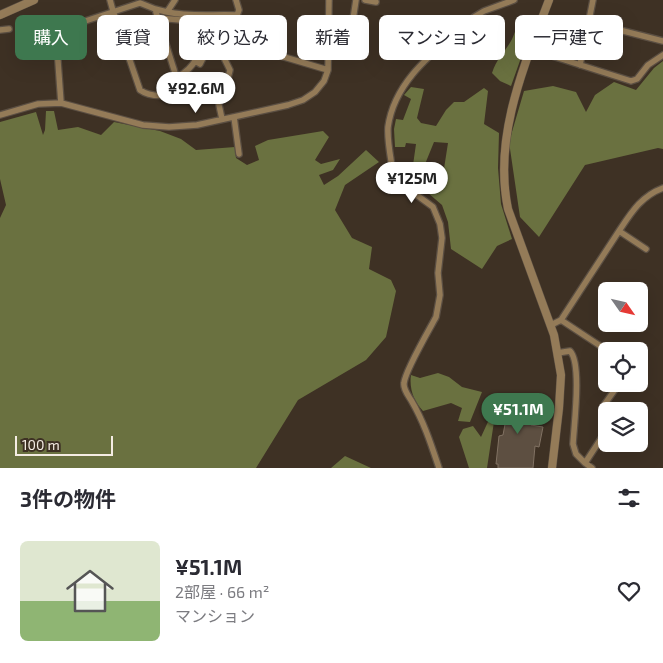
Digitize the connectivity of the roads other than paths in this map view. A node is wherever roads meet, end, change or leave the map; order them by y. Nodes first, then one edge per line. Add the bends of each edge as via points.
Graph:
1 (34, 0) edge
2 (110, 0) edge
3 (175, 0) edge
4 (236, 0) edge
5 (329, 0) edge
6 (356, 0) edge
7 (365, 0) edge
8 (514, 0) edge
9 (549, 0) edge
10 (593, 0) edge
11 (376, 2) dead end
12 (155, 9) junction
13 (114, 11) junction
14 (167, 12) junction
15 (0, 15) edge
16 (157, 15) edge
17 (190, 15) edge
18 (206, 15) edge
19 (237, 15) joint
20 (354, 15) edge
21 (543, 15) edge
22 (590, 15) edge
23 (169, 19) edge
24 (9, 29) dead end
25 (0, 30) edge
26 (623, 31) edge
27 (663, 41) edge
28 (169, 53) edge
29 (663, 55) edge
30 (287, 58) edge
31 (202, 60) edge
32 (225, 60) edge
33 (527, 60) edge
34 (564, 60) edge
35 (581, 60) edge
36 (195, 61) junction
37 (580, 65) junction
38 (328, 70) junction
39 (177, 78) junction
40 (228, 78) dead end
41 (61, 103) junction
42 (219, 105) dead end
43 (0, 115) edge
44 (234, 117) junction
45 (222, 120) junction
46 (239, 154) dead end
47 (663, 188) edge
48 (620, 231) junction
49 (646, 249) dead end
50 (561, 320) junction
51 (550, 325) junction
52 (598, 344) edge
53 (557, 353) junction
54 (598, 444) edge
55 (586, 463) junction
56 (439, 468) edge
57 (552, 468) edge
58 (592, 468) edge

1 - 15 street
2 - 13 street
3 - 14 street
4 - 19 street
5 - 38 street
6 - 20 street
7 - 11 street
8 - 56 street via 474,17 414,71 398,96 388,128 395,179 433,207 442,230 436,317 404,382 428,433
9 - 21 street
10 - 22 street
12 - 13 street via 140,3
12 - 14 street
12 - 16 street
13 - 39 street via 140,90 158,96 175,94 181,92
13 - 41 street via 58,30
14 - 17 street
18 - 19 street
23 - 36 street via 210,22
24 - 25 street
26 - 27 street
28 - 39 street
29 - 37 street via 631,81
30 - 38 street
31 - 36 street via 200,64
32 - 40 street via 230,70
33 - 51 street via 505,139 503,188 514,228
34 - 37 street
35 - 37 street
36 - 39 street
38 - 44 street via 315,92 303,100
41 - 43 street via 38,104
41 - 45 street via 143,124 169,127
42 - 45 street
44 - 45 street
44 - 46 street
47 - 48 street via 637,204
48 - 49 street
48 - 50 street
50 - 51 street
50 - 52 street
51 - 53 street
53 - 55 street via 570,351 574,356 573,444 576,454
53 - 57 street via 561,375
54 - 55 street
55 - 58 street

